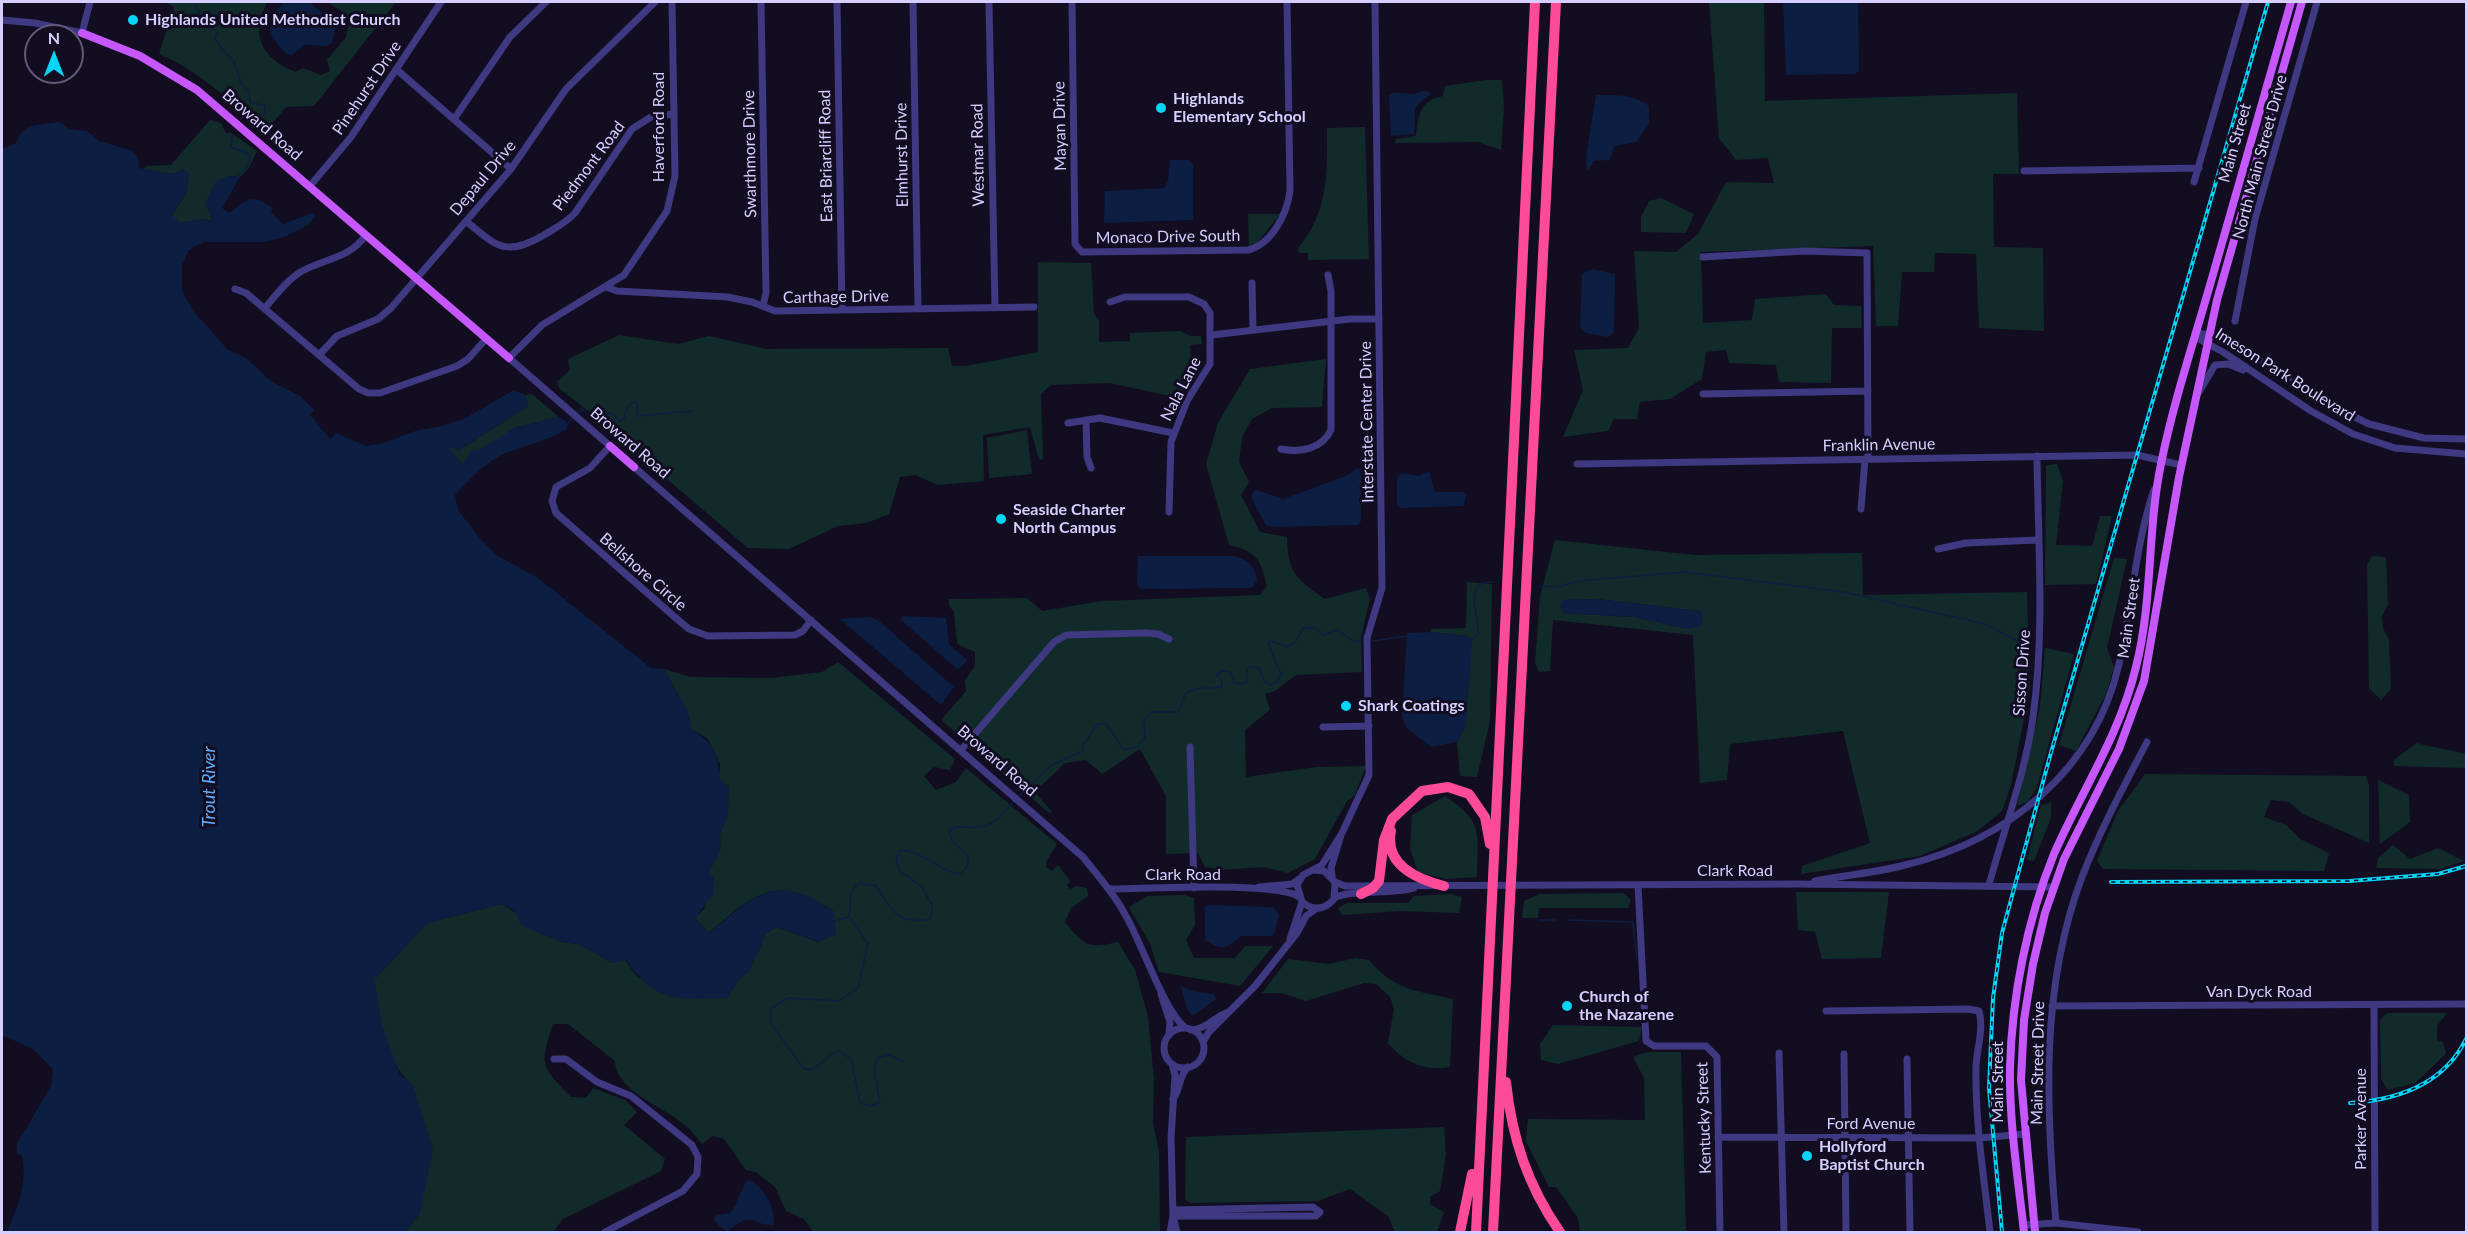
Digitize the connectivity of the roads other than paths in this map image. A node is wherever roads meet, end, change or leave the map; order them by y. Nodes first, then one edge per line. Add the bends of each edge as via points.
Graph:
1 (90, 2) edge
2 (441, 2) edge
3 (546, 2) edge
4 (655, 2) edge
5 (672, 2) edge
6 (761, 2) edge
7 (837, 2) edge
8 (913, 2) edge
9 (989, 2) edge
10 (1072, 2) edge
11 (1287, 2) edge
12 (1375, 2) edge
13 (1536, 2) edge
14 (1556, 2) edge
15 (2246, 2) edge
16 (2291, 2) edge
17 (2302, 2) edge
18 (2317, 2) edge
19 (2, 20) edge
20 (40, 24) edge
21 (84, 25) edge
22 (84, 34) edge
23 (396, 69) junction
24 (674, 114) junction
25 (454, 119) junction
26 (2199, 168) junction
27 (512, 169) junction
28 (2024, 171) dead end
29 (2194, 182) dead end
30 (310, 186) junction
31 (466, 221) junction
32 (366, 235) junction
33 (1077, 249) joint
34 (1704, 257) dead end
35 (624, 275) junction
36 (1328, 275) dead end
37 (416, 278) junction
38 (1252, 283) dead end
39 (606, 287) junction
40 (235, 289) dead end
41 (629, 291) junction
42 (1110, 302) dead end
43 (763, 306) junction
44 (1034, 307) dead end
45 (265, 308) junction
46 (995, 308) junction
47 (918, 309) junction
48 (842, 310) junction
49 (1379, 318) junction
50 (1331, 321) junction
51 (2235, 321) dead end
52 (1253, 330) junction
53 (1212, 335) junction
54 (2195, 335) junction
55 (2209, 337) junction
56 (486, 339) junction
57 (319, 355) junction
58 (509, 358) junction
59 (2267, 383) junction
60 (1868, 391) junction
61 (1703, 394) dead end
62 (2195, 400) junction
63 (1086, 420) junction
64 (1068, 423) dead end
65 (2396, 432) junction
66 (1173, 433) junction
67 (2466, 440) edge
68 (610, 446) junction
69 (2395, 448) junction
70 (1281, 449) dead end
71 (2466, 454) edge
72 (2037, 456) junction
73 (1867, 459) junction
74 (2161, 461) junction
75 (1577, 464) dead end
76 (2181, 465) junction
77 (634, 466) joint
78 (1091, 468) dead end
79 (2159, 476) junction
80 (1861, 509) dead end
81 (1169, 512) dead end
82 (2038, 540) junction
83 (1938, 549) dead end
84 (811, 620) junction
85 (1169, 639) dead end
86 (1369, 726) junction
87 (1323, 727) dead end
88 (2147, 741) dead end
89 (1190, 747) dead end
90 (961, 750) junction
91 (1397, 812) junction
92 (1342, 833) junction
93 (1313, 870) junction
94 (1494, 874) junction
95 (1299, 879) junction
96 (1334, 880) junction
97 (1796, 884) junction
98 (1638, 885) junction
99 (1989, 885) junction
100 (1375, 886) junction
101 (1444, 886) junction
102 (2043, 886) junction
103 (1417, 887) junction
104 (2054, 887) junction
105 (1194, 888) junction
106 (1257, 888) junction
107 (1109, 889) junction
108 (1361, 894) junction
109 (1334, 899) junction
110 (1300, 900) junction
111 (1316, 909) junction
112 (1290, 939) junction
113 (1160, 991) junction
114 (2466, 1004) edge
115 (2374, 1005) junction
116 (2052, 1006) junction
117 (1827, 1011) dead end
118 (1228, 1012) junction
119 (1189, 1029) junction
120 (1169, 1035) junction
121 (1203, 1042) junction
122 (1503, 1048) junction
123 (1779, 1053) dead end
124 (1844, 1054) dead end
125 (554, 1059) dead end
126 (1907, 1059) dead end
127 (1172, 1064) junction
128 (1188, 1067) junction
129 (1173, 1100) junction
130 (2024, 1134) junction
131 (2013, 1135) junction
132 (1718, 1137) junction
133 (1781, 1137) junction
134 (1845, 1137) junction
135 (1908, 1137) junction
136 (1980, 1138) junction
137 (1479, 1144) junction
138 (1173, 1213) junction
139 (2056, 1223) junction
140 (619, 1229) edge
141 (2024, 1229) edge
142 (2034, 1229) edge
143 (605, 1233) edge
144 (1170, 1233) edge
145 (1177, 1233) edge
146 (1460, 1233) edge
147 (1476, 1233) edge
148 (1493, 1233) edge
149 (1560, 1233) edge
150 (1720, 1233) edge
151 (1784, 1233) edge
152 (1846, 1233) edge
153 (1910, 1233) edge
154 (1990, 1233) edge
155 (2138, 1233) edge
156 (2375, 1233) edge

1 - 21 street
2 - 23 street, Pinehurst Drive
3 - 25 street via 510,37
4 - 27 street, Depaul Drive via 566,89
5 - 24 street, Haverford Road
6 - 43 street, Swarthmore Drive via 766,293
7 - 48 street, East Briarcliff Road
8 - 47 street, Elmhurst Drive
9 - 46 street, Westmar Road
10 - 33 street, Mayan Drive
11 - 33 street, Monaco Drive South via 1290,190 1282,217 1267,240 1248,250
12 - 49 street, Interstate Center Drive
13 - 94 highway
14 - 122 highway
15 - 26 street
16 - 54 main road, Main Street
17 - 55 main road, Main Street via 2223,274
18 - 51 street, North Main Street Drive via 2255,219
19 - 20 street, Broward Road
22 - 30 main road, Broward Road via 140,56 182,80
23 - 25 street
23 - 30 street, Pinehurst Drive via 351,137
24 - 31 street, Piedmont Road via 651,117 632,129 574,213 526,245 501,247
24 - 35 street, Haverford Road via 675,176 669,205
25 - 27 street
26 - 28 street
26 - 29 street
27 - 31 street, Depaul Drive
30 - 32 main road, Broward Road
31 - 37 street, Depaul Drive
32 - 37 main road, Broward Road
32 - 45 street via 342,257 295,276
34 - 60 street via 1805,251 1867,254
35 - 39 street, Haverford Road
35 - 41 street
36 - 50 street
37 - 56 main road, Broward Road
37 - 57 street, Depaul Drive via 384,314 337,336
38 - 52 street
39 - 41 street, Carthage Drive
39 - 58 street, Haverford Road via 542,324
40 - 45 street
41 - 43 street, Carthage Drive via 728,297
42 - 53 street, Nala Lane via 1125,297 1194,297 1208,308
43 - 48 street, Carthage Drive via 775,311
44 - 46 street, Carthage Drive
45 - 57 street
46 - 47 street, Carthage Drive
47 - 48 street, Carthage Drive
49 - 50 street
49 - 86 street, Interstate Center Drive via 1382,588 1368,632
50 - 52 street
50 - 70 street via 1331,429 1317,445 1300,451
52 - 53 street
53 - 66 street, Nala Lane via 1210,364
54 - 55 street, Imeson Park Boulevard
54 - 74 main road, Main Street
55 - 59 street, Imeson Park Boulevard
55 - 62 main road, Main Street
55 - 65 street, Imeson Park Boulevard via 2223,337 2334,407
56 - 57 street via 457,366 380,393 358,389
56 - 58 main road, Broward Road
58 - 68 street, Broward Road
59 - 62 street via 2238,367 2218,364
59 - 69 street, Imeson Park Boulevard via 2338,427
60 - 61 street
60 - 73 street
62 - 76 main road, Main Street
63 - 64 street
63 - 66 street via 1107,419
63 - 78 street
65 - 67 street, Imeson Park Boulevard
65 - 69 street
66 - 81 street, Nala Lane via 1168,468
68 - 77 main road, Broward Road
68 - 84 street, Bellshore Circle via 590,468 555,487 555,510 677,620 708,636 795,635
69 - 71 street, Imeson Park Boulevard
72 - 73 street, Franklin Avenue
72 - 74 street, Franklin Avenue via 2137,455
72 - 82 street, Sisson Drive
73 - 75 street, Franklin Avenue
73 - 80 street
74 - 76 street, Franklin Avenue
74 - 79 main road, Main Street
76 - 104 main road, Main Street via 2144,681 2119,749 2086,811
77 - 84 street, Broward Road
79 - 97 street via 2113,685 2099,721 2075,760 2050,789 2026,810 1980,838 1904,866
79 - 102 main road, Main Street via 2147,610 2131,688 2114,736 2073,813
82 - 83 street via 1966,543
82 - 99 street, Sisson Drive via 2038,670 2033,721
84 - 90 street, Broward Road
85 - 90 street via 1145,633 1066,635 1054,642
86 - 87 street
86 - 92 street, Interstate Center Drive via 1369,775
88 - 116 street, Main Street Drive via 2082,876 2061,949
89 - 105 street
90 - 107 street, Broward Road via 1069,844
91 - 94 highway via 1414,796 1431,788 1455,788 1469,794 1485,817
91 - 100 highway via 1388,827 1381,875
91 - 101 highway via 1390,835 1398,863 1418,878
92 - 93 street, Interstate Center Drive via 1322,865
92 - 96 street, Interstate Center Drive via 1331,868
93 - 95 street
93 - 96 street via 1324,871
94 - 137 highway
95 - 106 street, Clark Road via 1292,884
95 - 110 street
96 - 100 street, Clark Road via 1345,886
96 - 109 street
97 - 98 street, Clark Road
97 - 99 street, Clark Road
98 - 101 street, Clark Road
98 - 132 street, Kentucky Street via 1645,1037 1654,1046 1700,1046 1714,1052
99 - 102 street, Clark Road
100 - 103 street, Clark Road
100 - 108 highway
101 - 103 street, Clark Road
102 - 104 street, Clark Road
102 - 131 main road, Main Street via 2025,954 2013,1023
103 - 108 street, Clark Road via 1394,893
104 - 130 main road, Main Street via 2033,964 2024,1020
105 - 106 street, Clark Road
105 - 107 street, Clark Road
106 - 110 street, Clark Road via 1287,891
107 - 113 street, Broward Road via 1132,926
108 - 109 street, Clark Road via 1342,894
109 - 111 street
110 - 111 street
110 - 112 street
111 - 112 street
112 - 118 street via 1255,986
113 - 119 street, Broward Road via 1178,1022
113 - 120 street, Broward Road via 1170,1022
114 - 115 street, Van Dyck Road
115 - 116 street, Van Dyck Road
115 - 156 street, Parker Avenue
116 - 139 street, Main Street Drive via 2049,1121
117 - 136 street via 1972,1009 1980,1013 1976,1066
118 - 119 street via 1205,1028
118 - 121 street
119 - 120 street
119 - 121 street
120 - 127 street via 1165,1050
121 - 128 street via 1202,1058
122 - 148 highway
122 - 149 highway via 1518,1148 1533,1189
123 - 133 street
124 - 134 street
125 - 140 street via 566,1059 597,1082 631,1096 692,1145 698,1157 697,1174 689,1185
126 - 135 street
127 - 128 street
127 - 129 street
128 - 129 street via 1180,1077
129 - 138 street
130 - 131 street, Ford Avenue
130 - 142 main road, Main Street
131 - 136 street, Ford Avenue
131 - 141 main road, Main Street
132 - 133 street, Ford Avenue
132 - 150 street, Kentucky Street
133 - 134 street, Ford Avenue
133 - 151 street
134 - 135 street, Ford Avenue
134 - 152 street
135 - 136 street, Ford Avenue
135 - 153 street
136 - 154 street
137 - 146 highway
137 - 147 highway
138 - 138 street via 1316,1216 1320,1212 1313,1207
138 - 144 street
138 - 145 street
139 - 142 street
139 - 155 street
140 - 143 street
141 - 142 street

